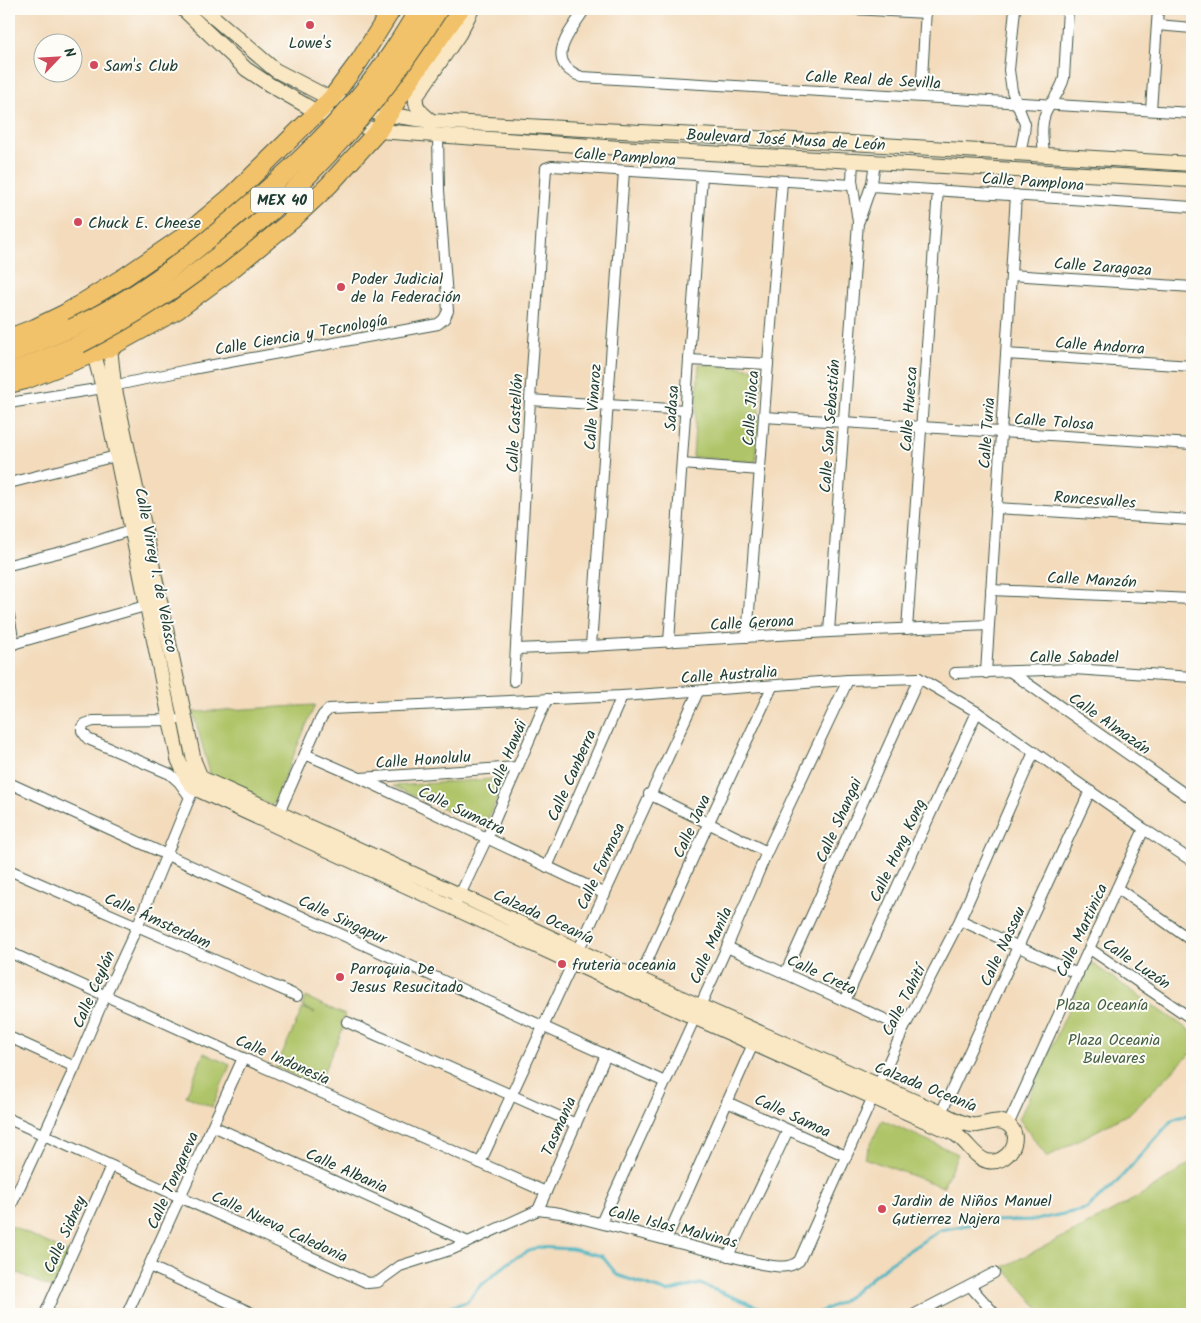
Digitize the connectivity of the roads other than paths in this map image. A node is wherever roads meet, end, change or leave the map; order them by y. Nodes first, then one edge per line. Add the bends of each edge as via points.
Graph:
1 (183, 9) edge
2 (392, 9) edge
3 (419, 9) edge
4 (439, 9) edge
5 (460, 9) edge
6 (472, 9) edge
7 (585, 9) edge
8 (853, 9) edge
9 (1015, 9) edge
10 (1068, 9) edge
11 (1158, 9) edge
12 (206, 11) edge
13 (926, 11) edge
14 (1157, 25) junction
15 (1192, 28) edge
16 (224, 49) junction
17 (360, 60) junction
18 (412, 75) junction
19 (921, 96) junction
20 (331, 99) junction
21 (1015, 102) junction
22 (1050, 106) junction
23 (1151, 110) junction
24 (319, 113) junction
25 (1192, 113) edge
26 (389, 115) junction
27 (431, 122) junction
28 (378, 131) junction
29 (298, 132) junction
30 (438, 135) junction
31 (914, 147) junction
32 (1020, 153) junction
33 (1044, 155) junction
34 (853, 160) junction
35 (1146, 161) junction
36 (875, 162) junction
37 (1192, 164) edge
38 (546, 168) joint
39 (624, 170) junction
40 (702, 176) junction
41 (1145, 178) junction
42 (1192, 180) edge
43 (782, 181) junction
44 (330, 185) junction
45 (852, 185) junction
46 (871, 186) junction
47 (938, 190) junction
48 (1016, 195) junction
49 (1192, 207) edge
50 (858, 222) junction
51 (1011, 275) junction
52 (1192, 287) edge
53 (9, 338) edge
54 (102, 350) junction
55 (9, 354) edge
56 (1006, 354) junction
57 (689, 360) junction
58 (768, 364) junction
59 (1192, 366) edge
60 (9, 373) edge
61 (9, 384) edge
62 (109, 387) junction
63 (530, 400) junction
64 (9, 402) edge
65 (607, 406) junction
66 (686, 410) junction
67 (764, 417) junction
68 (844, 422) junction
69 (921, 427) junction
70 (1001, 432) junction
71 (1192, 444) edge
72 (116, 456) junction
73 (682, 464) junction
74 (760, 470) junction
75 (9, 483) edge
76 (996, 508) junction
77 (1192, 520) edge
78 (131, 530) junction
79 (9, 565) edge
80 (991, 590) junction
81 (1192, 599) edge
82 (160, 602) junction
83 (146, 606) junction
84 (9, 615) edge
85 (989, 625) junction
86 (907, 629) junction
87 (829, 632) junction
88 (747, 637) junction
89 (669, 642) junction
90 (12, 644) edge
91 (591, 646) junction
92 (516, 649) junction
93 (955, 672) dead end
94 (1011, 672) junction
95 (986, 673) junction
96 (1192, 677) edge
97 (919, 678) junction
98 (848, 680) junction
99 (514, 681) dead end
100 (772, 687) junction
101 (698, 692) junction
102 (622, 696) junction
103 (547, 699) junction
104 (977, 712) junction
105 (184, 718) junction
106 (169, 721) junction
107 (1034, 752) junction
108 (305, 754) junction
109 (517, 767) junction
110 (360, 778) junction
111 (9, 782) edge
112 (195, 788) junction
113 (1090, 791) junction
114 (650, 794) junction
115 (1192, 799) edge
116 (279, 813) junction
117 (709, 822) junction
118 (1144, 829) junction
119 (487, 838) junction
120 (766, 852) junction
121 (167, 855) junction
122 (1192, 861) edge
123 (547, 867) junction
124 (9, 870) edge
125 (1117, 888) junction
126 (606, 894) junction
127 (460, 895) junction
128 (454, 908) junction
129 (960, 920) junction
130 (137, 927) junction
131 (1192, 941) edge
132 (726, 947) junction
133 (1018, 947) junction
134 (1090, 949) junction
135 (9, 952) edge
136 (575, 957) junction
137 (785, 974) junction
138 (1078, 974) junction
139 (639, 979) junction
140 (105, 996) junction
141 (297, 996) dead end
142 (845, 1001) junction
143 (697, 1012) junction
144 (1192, 1019) edge
145 (347, 1022) dead end
146 (543, 1027) junction
147 (904, 1028) junction
148 (9, 1037) edge
149 (752, 1044) junction
150 (606, 1055) junction
151 (243, 1058) junction
152 (75, 1067) junction
153 (665, 1082) junction
154 (875, 1092) junction
155 (512, 1095) junction
156 (727, 1102) junction
157 (941, 1113) junction
158 (9, 1119) edge
159 (576, 1124) junction
160 (1008, 1125) junction
161 (213, 1126) junction
162 (788, 1130) junction
163 (43, 1134) junction
164 (846, 1156) junction
165 (480, 1163) junction
166 (111, 1166) junction
167 (9, 1182) edge
168 (19, 1187) junction
169 (546, 1192) junction
170 (181, 1196) junction
171 (9, 1210) edge
172 (538, 1210) junction
173 (601, 1223) junction
174 (666, 1240) junction
175 (468, 1242) junction
176 (728, 1256) junction
177 (798, 1261) joint
178 (149, 1266) junction
179 (994, 1273) dead end
180 (970, 1286) junction
181 (45, 1314) edge
182 (127, 1314) edge
183 (254, 1314) edge
184 (915, 1314) edge
185 (995, 1314) edge

1 - 16 street, Boulevard José Musa de León
2 - 17 highway
3 - 55 highway, MEX 40, bridge via 363,92 288,169 200,247 123,302
4 - 60 highway, MEX 40, bridge via 362,117 315,169 269,212 212,260 112,328
5 - 18 highway
6 - 27 street via 416,97 418,109
7 - 19 street, Calle Real de Sevilla via 564,41 561,59 566,67 582,78
8 - 13 street
9 - 21 street via 1009,70
10 - 22 street via 1064,78
11 - 14 street
12 - 16 street via 220,31
12 - 20 street, Boulevard José Musa de León via 276,70
13 - 19 street
14 - 15 street
14 - 23 street
16 - 24 street, Boulevard José Musa de León via 246,69
17 - 18 highway via 378,80 396,83
17 - 20 highway
18 - 26 highway
19 - 21 street, Calle Real de Sevilla
20 - 24 highway
20 - 26 street, Boulevard José Musa de León
21 - 22 street, Calle Real de Sevilla
21 - 32 street via 1024,124
22 - 23 street, Calle Real de Sevilla
22 - 33 street via 1043,121
23 - 25 street, Calle Real de Sevilla
24 - 28 street, Boulevard José Musa de León
24 - 29 highway
26 - 27 street, Boulevard José Musa de León
26 - 28 highway
27 - 31 street, Boulevard José Musa de León
28 - 30 street, Boulevard José Musa de León
28 - 44 highway
29 - 44 highway via 308,134 320,145 330,168
29 - 53 highway via 184,237 66,313
30 - 34 street, Boulevard José Musa de León
30 - 62 street, Calle Ciencia y Tecnología via 448,302 448,311 438,324
31 - 32 street, Boulevard José Musa de León
31 - 34 street via 868,152
32 - 33 street, Boulevard José Musa de León
33 - 35 street, Boulevard José Musa de León
34 - 36 street, Boulevard José Musa de León
34 - 45 street, Calle San Sebastián
35 - 37 street, Boulevard José Musa de León
35 - 41 street via 1153,170
36 - 41 street, Boulevard José Musa de León
36 - 46 street, Calle San Sebastián
38 - 39 street, Calle Pamplona
38 - 63 street, Calle Castellón
39 - 40 street, Calle Pamplona
39 - 65 street, Calle Vinaroz
40 - 43 street, Calle Pamplona
40 - 57 street, Sadasa
41 - 42 street, Boulevard José Musa de León
43 - 45 street, Calle Pamplona
43 - 58 street, Calle Jiloca
44 - 54 highway via 292,220 177,310
45 - 50 street, Calle San Sebastián
46 - 47 street, Calle Pamplona
46 - 50 street, Calle San Sebastián
47 - 48 street, Calle Pamplona
47 - 69 street, Calle Huesca
48 - 49 street, Calle Pamplona
48 - 51 street, Calle Turia
50 - 68 street, Calle San Sebastián
51 - 52 street, Calle Zaragoza
51 - 56 street, Calle Turia
54 - 61 highway
54 - 62 street, Calle Virrey I. de Velasco
56 - 59 street, Calle Andorra
56 - 70 street, Calle Turia
57 - 58 street
57 - 66 street, Sadasa
58 - 67 street, Calle Jiloca
62 - 64 street, Calle Ciencia y Tecnología
62 - 72 street, Calle Virrey I. de Velasco
62 - 82 street, Calle Virrey I. de Velasco
63 - 65 street
63 - 92 street, Calle Castellón
65 - 66 street
65 - 91 street, Calle Vinaroz
66 - 73 street, Sadasa
67 - 68 street, Calle Tolosa
67 - 74 street, Calle Jiloca
68 - 69 street, Calle Tolosa
68 - 87 street, Calle San Sebastián
69 - 70 street, Calle Tolosa
69 - 86 street, Calle Huesca
70 - 71 street, Calle Tolosa
70 - 76 street, Calle Turia
72 - 75 street
72 - 78 street, Calle Virrey I. de Velasco
73 - 74 street
73 - 89 street, Sadasa
74 - 88 street, Calle Jiloca
76 - 77 street, Roncesvalles
76 - 80 street, Calle Turia
78 - 79 street
78 - 83 street, Calle Virrey I. de Velasco
80 - 81 street, Calle Manzón
80 - 85 street, Calle Turia
82 - 83 street
82 - 105 street, Calle Virrey I. de Velasco
83 - 90 street
83 - 106 street, Calle Virrey I. de Velasco
84 - 90 street
85 - 86 street, Calle Gerona
85 - 95 street, Calle Turia
86 - 87 street, Calle Gerona
87 - 88 street, Calle Gerona
88 - 89 street, Calle Gerona
89 - 91 street, Calle Gerona
91 - 92 street, Calle Gerona
92 - 99 street, Calle Castellón
93 - 95 street, Calle Sabadel
94 - 95 street, Calle Sabadel
94 - 96 street, Calle Sabadel via 1074,669
94 - 115 street, Calle Almazán
97 - 98 street, Calle Australia
97 - 104 street
97 - 137 street, Calle Shangai
98 - 100 street, Calle Australia
98 - 120 street, Calle Manila
100 - 101 street, Calle Australia
100 - 117 street, Calle Java
101 - 102 street, Calle Australia
101 - 114 street, Calle Formosa
102 - 103 street, Calle Australia
102 - 123 street, Calle Canberra
103 - 108 street, Calle Australia via 329,709
103 - 109 street, Calle Hawái
104 - 107 street
104 - 142 street, Calle Hong Kong
105 - 106 street
105 - 112 street, Calle Virrey I. de Velasco via 194,761
106 - 112 street, Calle Virrey I. de Velasco via 180,766
106 - 112 street, Calzada Oceanía via 93,721 85,724 82,730 88,738
107 - 113 street
107 - 129 street, Calle Tahití
108 - 110 street, Calle Sumatra
108 - 116 street, Calle Australia
109 - 110 street, Calle Honolulu
109 - 119 street, Calle Hawái
110 - 119 street, Calle Sumatra
111 - 121 street, Calle Singapur
112 - 116 street, Calzada Oceanía
112 - 121 street, Calle Ceylán
112 - 128 street, Calzada Oceanía
113 - 118 street
113 - 133 street, Calle Nassau
114 - 117 street
114 - 126 street, Calle Formosa
116 - 127 street, Calzada Oceanía
117 - 120 street
117 - 139 street, Calle Java
118 - 122 street
118 - 125 street, Calle Martinica
119 - 123 street, Calle Sumatra
119 - 127 street, Calle Hawái
120 - 132 street, Calle Manila
121 - 130 street, Calle Ceylán
121 - 146 street, Calle Singapur
123 - 126 street, Calle Sumatra
124 - 130 street, Calle Ámsterdam
125 - 131 street
125 - 134 street, Calle Martinica
126 - 136 street, Calle Formosa
127 - 128 street, Calle Hawái
127 - 136 street, Calzada Oceanía
128 - 136 street, Calzada Oceanía
129 - 133 street
129 - 147 street, Calle Tahití
130 - 140 street, Calle Ceylán
130 - 141 street, Calle Ámsterdam
132 - 137 street, Calle Creta
132 - 143 street, Calle Manila
133 - 138 street
133 - 157 street, Calle Nassau
134 - 138 street, Calle Martinica
134 - 144 street, Calle Luzón
135 - 140 street, Calle Indonesia
136 - 139 street, Calzada Oceanía
136 - 143 street, Calzada Oceanía
136 - 146 street, Calle Formosa
137 - 142 street, Calle Creta
138 - 160 street, Calle Martinica
139 - 143 street, Calzada Oceanía
140 - 151 street, Calle Indonesia
140 - 152 street, Calle Ceylán
142 - 147 street, Calle Creta
143 - 149 street, Calzada Oceanía
143 - 153 street, Calle Manila
143 - 154 street, Calzada Oceanía
145 - 155 street
146 - 150 street, Calle Singapur
146 - 155 street, Calle Formosa
147 - 154 street, Calle Tahití
148 - 152 street
149 - 154 street, Calzada Oceanía
149 - 156 street
150 - 153 street, Calle Singapur
150 - 159 street, Tasmania
151 - 161 street, Calle Tongareva
151 - 165 street, Calle Indonesia
152 - 163 street, Calle Ceylán
153 - 173 street, Calle Manila
154 - 157 street, Calzada Oceanía
154 - 160 street, Calzada Oceanía via 960,1137 979,1157 990,1162 1006,1157 1013,1147 1013,1132
154 - 164 street, Calle Tahití
155 - 159 street
155 - 165 street, Calle Formosa
156 - 162 street, Calle Samoa
156 - 174 street
157 - 160 street, Calzada Oceanía via 970,1125 998,1121
158 - 163 street, Calle Nueva Caledonia
159 - 169 street, Tasmania
161 - 170 street, Calle Tongareva
161 - 175 street, Calle Albania
162 - 164 street, Calle Samoa
162 - 176 street
163 - 166 street, Calle Nueva Caledonia
163 - 168 street, Calle Ceylán
164 - 177 street, Calle Tahití
165 - 169 street, Calle Indonesia
166 - 170 street, Calle Nueva Caledonia
166 - 181 street, Calle Sidney
167 - 168 street
168 - 171 street, Calle Ceylán
169 - 172 street, Tasmania
170 - 175 street, Calle Nueva Caledonia via 368,1283 378,1282 400,1266
170 - 178 street, Calle Tongareva
172 - 173 street, Calle Islas Malvinas
172 - 175 street, Calle Nueva Caledonia
173 - 174 street, Calle Islas Malvinas
174 - 176 street, Calle Islas Malvinas
176 - 177 street, Calle Islas Malvinas via 785,1267
178 - 182 street, Calle Tongareva
178 - 183 street
179 - 180 street
180 - 184 street
180 - 185 street

